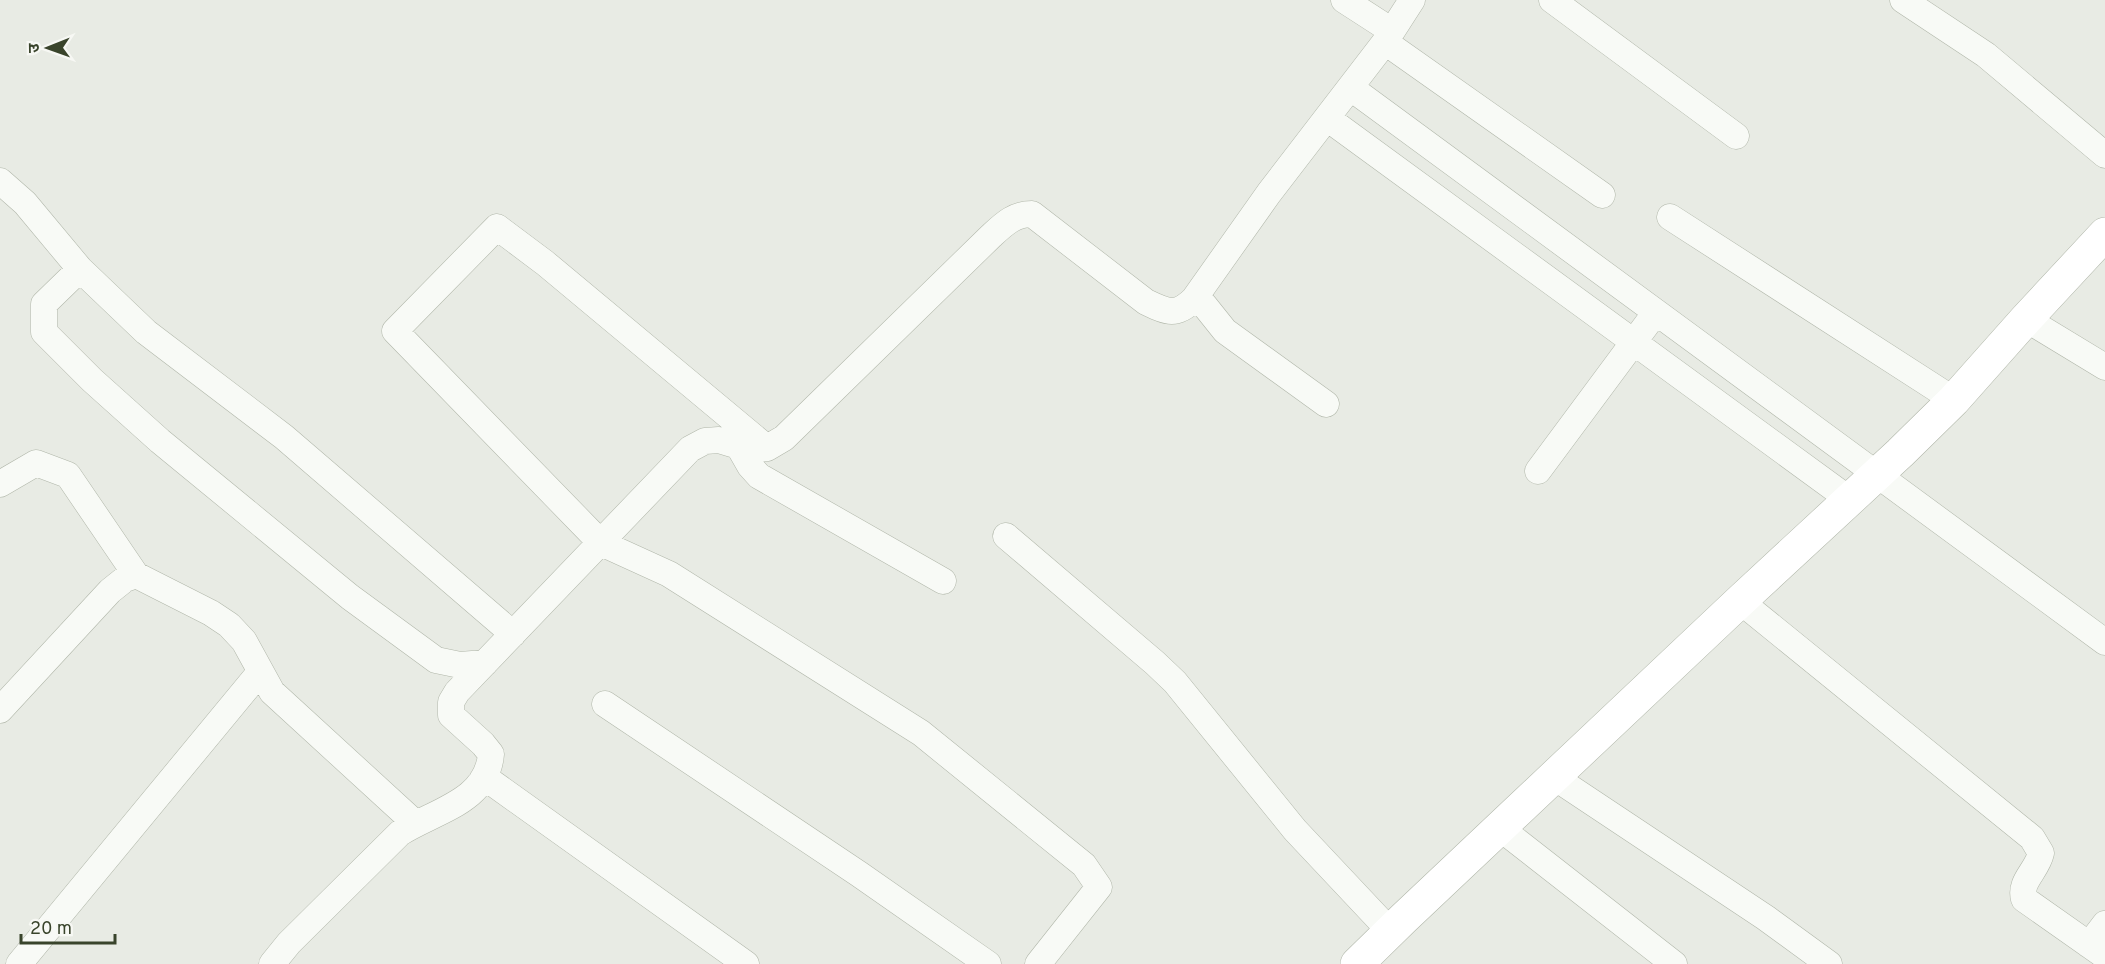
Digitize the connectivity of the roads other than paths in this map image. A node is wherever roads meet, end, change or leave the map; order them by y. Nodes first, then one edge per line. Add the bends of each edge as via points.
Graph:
1 (1344, 0) edge
2 (1412, 0) edge
3 (1552, 0) edge
4 (1903, 0) edge
5 (1389, 36) junction
6 (1351, 88) junction
7 (1327, 118) junction
8 (1736, 136) dead end
9 (2105, 155) edge
10 (0, 181) edge
11 (1602, 195) dead end
12 (1670, 217) dead end
13 (2102, 243) edge
14 (80, 269) junction
15 (1194, 299) junction
16 (2026, 319) junction
17 (1646, 326) junction
18 (2105, 368) edge
19 (1954, 400) junction
20 (1326, 404) dead end
21 (738, 445) junction
22 (767, 448) junction
23 (1538, 471) dead end
24 (1878, 473) junction
25 (0, 484) edge
26 (1850, 500) junction
27 (1006, 536) dead end
28 (601, 543) junction
29 (136, 575) junction
30 (943, 581) dead end
31 (1740, 601) junction
32 (513, 634) junction
33 (2105, 642) edge
34 (485, 663) junction
35 (260, 672) junction
36 (605, 704) dead end
37 (0, 710) edge
38 (1554, 777) junction
39 (482, 780) junction
40 (415, 823) junction
41 (1500, 828) junction
42 (2105, 924) edge
43 (1390, 931) junction
44 (2097, 951) edge
45 (737, 962) edge
46 (19, 964) edge
47 (272, 964) edge
48 (988, 964) edge
49 (1038, 964) edge
50 (1357, 964) edge
51 (1674, 964) edge
52 (1829, 964) edge

1 - 5 street
2 - 5 street
3 - 8 street
4 - 9 street via 1986,55
5 - 6 street
5 - 11 street
6 - 7 street
6 - 17 street
7 - 15 street
7 - 17 street
10 - 14 street via 25,203
12 - 19 street
13 - 16 street
14 - 32 street via 146,332 284,437
14 - 34 street via 44,304 44,332 92,380 341,590 436,660 460,665
15 - 20 street via 1226,331
15 - 22 street via 1184,309 1167,312 1146,302 1032,214 1019,214 991,236 784,438
16 - 18 street
16 - 19 street
17 - 23 street
17 - 24 street
17 - 26 street
19 - 24 street
21 - 22 street via 753,450
21 - 28 street via 705,441 690,449
21 - 30 street via 759,477
22 - 28 street via 497,227 395,330
24 - 26 street
24 - 33 street
25 - 29 street via 36,463 68,475
26 - 31 street
27 - 43 street via 1175,682 1295,830
28 - 32 street
28 - 49 street via 669,574 921,733 1084,865 1100,887
29 - 35 street via 229,625 244,641
29 - 37 street via 110,591
31 - 38 street
31 - 44 street via 2032,838 2041,853 2023,885 2024,899
32 - 34 street
34 - 39 street via 451,702 451,715 491,754 490,768
35 - 40 street via 272,692 297,717
35 - 46 street
36 - 48 street
38 - 41 street
38 - 52 street
39 - 40 street via 472,792 441,813
39 - 45 street via 487,778
40 - 47 street via 366,865
41 - 43 street
41 - 51 street
42 - 44 street
43 - 50 street

